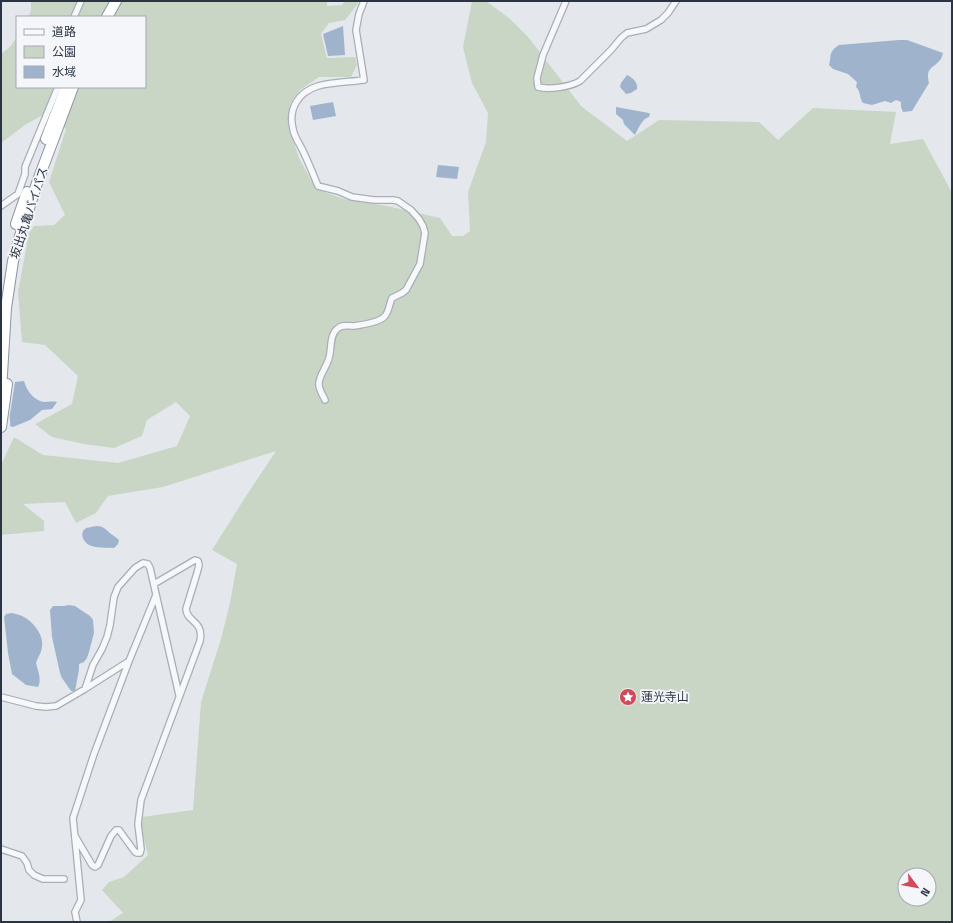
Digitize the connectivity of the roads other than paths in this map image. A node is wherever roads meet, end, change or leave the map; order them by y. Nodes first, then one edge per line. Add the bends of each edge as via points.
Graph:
1 (81, 1) edge
2 (108, 1) edge
3 (116, 1) edge
4 (364, 1) edge
5 (566, 1) edge
6 (676, 1) edge
7 (74, 16) edge
8 (100, 16) edge
9 (108, 16) edge
10 (65, 89) edge
11 (1, 206) edge
12 (1, 299) edge
13 (5, 321) junction
14 (1, 391) edge
15 (325, 400) dead end
16 (1, 427) edge
17 (154, 584) junction
18 (156, 595) junction
19 (129, 661) junction
20 (85, 689) junction
21 (179, 696) junction
22 (1, 697) edge
23 (75, 836) junction
24 (1, 849) edge
25 (64, 879) dead end
26 (77, 922) edge

1 - 7 street
2 - 8 highway
3 - 9 highway
4 - 15 street via 356,30 364,80 318,86 301,95 293,111 293,130 318,186 352,197 398,201 419,219 425,232 420,264 406,290 392,298 384,318 336,329 330,356 319,381 319,388
5 - 6 street via 543,54 537,78 538,87 555,88 580,81 627,33 646,28 661,20
10 - 11 street via 25,167 18,194
10 - 12 highway, 坂出丸亀バイパス via 20,210
10 - 13 highway, 坂出丸亀バイパス via 13,261
13 - 14 highway, 坂出丸亀バイパス
13 - 16 highway via 8,380
17 - 18 street
17 - 20 street via 148,564 143,563 118,587 108,637
17 - 21 street via 195,560 198,561 186,613 200,628 201,634
18 - 19 street
18 - 21 street
19 - 20 street
19 - 23 street via 73,818
20 - 22 street via 56,706 46,707
21 - 23 street via 141,800 138,824 142,849 140,853 134,852 119,830 116,830 98,866 95,867
23 - 26 street via 81,900 75,912
24 - 25 street via 22,856 34,875 43,879

